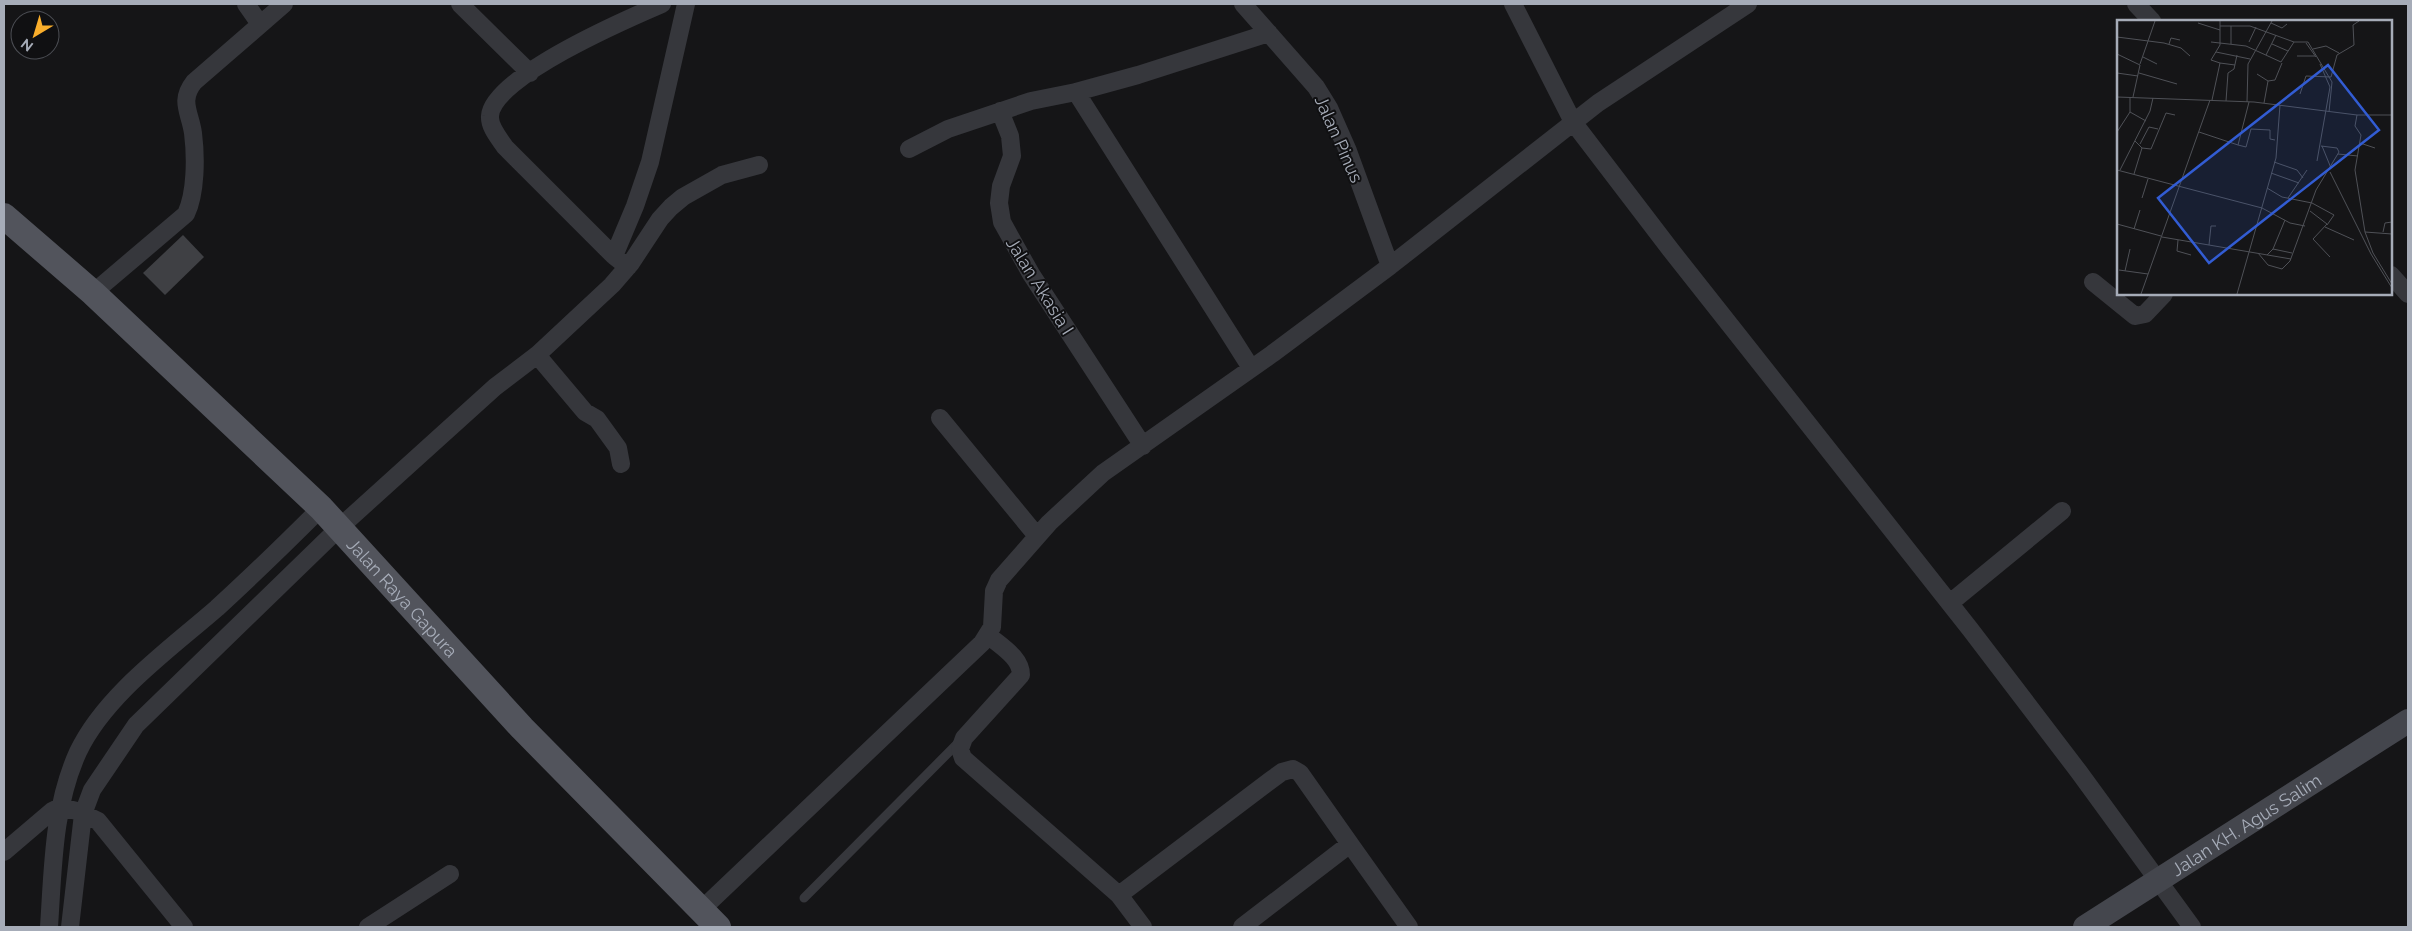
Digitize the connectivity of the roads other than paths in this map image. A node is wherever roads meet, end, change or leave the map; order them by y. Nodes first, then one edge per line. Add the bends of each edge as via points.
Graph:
1 (246, 4) edge
2 (284, 4) edge
3 (460, 4) edge
4 (662, 4) edge
5 (686, 4) edge
6 (1244, 4) edge
7 (1513, 4) edge
8 (1748, 4) edge
9 (2136, 4) edge
10 (2151, 20) edge
11 (260, 24) junction
12 (1269, 33) junction
13 (530, 73) junction
14 (1076, 92) junction
15 (1000, 111) junction
16 (1573, 122) junction
17 (909, 149) dead end
18 (759, 165) dead end
19 (4, 216) edge
20 (621, 262) junction
21 (1390, 266) junction
22 (2392, 276) edge
23 (2093, 282) dead end
24 (85, 286) junction
25 (2408, 294) edge
26 (2163, 295) edge
27 (537, 355) junction
28 (1251, 368) junction
29 (940, 418) dead end
30 (1143, 446) junction
31 (622, 464) dead end
32 (321, 508) junction
33 (2062, 511) dead end
34 (339, 528) junction
35 (1037, 536) junction
36 (1950, 603) junction
37 (988, 635) junction
38 (2408, 721) edge
39 (964, 738) junction
40 (73, 810) junction
41 (1350, 844) junction
42 (4, 852) edge
43 (450, 874) dead end
44 (2158, 881) junction
45 (1119, 895) junction
46 (804, 898) dead end
47 (709, 919) edge
48 (49, 927) edge
49 (70, 927) edge
50 (184, 927) edge
51 (368, 927) edge
52 (1143, 927) edge
53 (1242, 927) edge
54 (1409, 927) edge
55 (2085, 927) edge
56 (2192, 927) edge

1 - 11 street
2 - 11 street
3 - 13 street
4 - 13 street via 567,48
5 - 20 street via 650,162
6 - 12 street, Jalan Pinus
7 - 16 street
8 - 16 street
9 - 10 street
11 - 24 street via 187,91 193,134 193,187 192,201 186,214
12 - 14 street
12 - 21 street, Jalan Pinus via 1316,87 1329,108
13 - 20 street via 494,102 490,117 494,132 510,152
14 - 15 street
14 - 28 street
15 - 17 street via 948,129
15 - 30 street, Jalan Akasia I via 1010,136 1012,156 1001,186 1002,222 1031,274
16 - 21 street
16 - 36 street
18 - 20 street via 722,175 683,197
19 - 24 main road, Jalan Raya Gapura
20 - 27 street via 612,285
21 - 28 street
22 - 25 street
23 - 26 street via 2135,316 2145,314
24 - 32 main road, Jalan Raya Gapura
27 - 31 street via 585,412 597,419 618,448
27 - 34 street via 496,387
28 - 30 street
29 - 35 street
30 - 35 street via 1080,492
32 - 34 main road, Jalan Raya Gapura
32 - 40 street via 231,595 122,692 90,731 78,753
33 - 36 street
34 - 40 street via 136,725 92,790
34 - 47 main road, Jalan Raya Gapura via 522,728
35 - 37 street via 999,580 994,592 992,627
36 - 44 street via 2080,772
37 - 39 street via 1017,661 1021,675
37 - 47 street
38 - 44 main road, Jalan KH. Agus Salim
39 - 45 street via 960,750 963,758
39 - 46 lane
40 - 42 street
40 - 48 street
40 - 49 street
40 - 50 street via 98,821
41 - 45 street via 1300,773 1293,769 1282,772
41 - 53 street
41 - 54 street
43 - 51 street
44 - 55 main road, Jalan KH. Agus Salim
44 - 56 street
45 - 52 street

